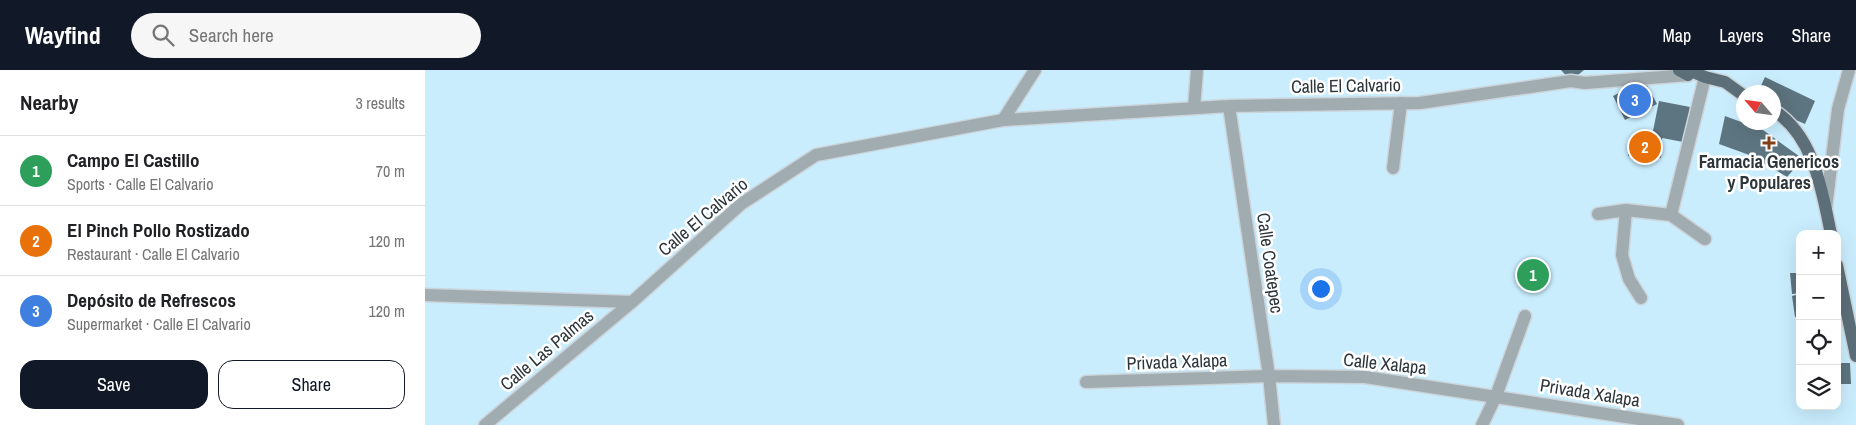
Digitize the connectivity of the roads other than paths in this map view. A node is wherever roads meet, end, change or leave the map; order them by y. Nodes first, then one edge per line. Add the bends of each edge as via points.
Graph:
1 (1035, 70) edge
2 (1197, 70) edge
3 (1849, 70) edge
4 (1684, 73) edge
5 (1705, 77) junction
6 (1736, 90) edge
7 (1401, 103) junction
8 (1229, 106) junction
9 (1194, 108) junction
10 (1781, 116) edge
11 (1003, 120) junction
12 (1393, 168) dead end
13 (1826, 209) junction
14 (1626, 210) junction
15 (1598, 214) dead end
16 (1671, 215) junction
17 (1830, 230) edge
18 (1705, 239) dead end
19 (1839, 275) edge
20 (425, 295) edge
21 (1641, 298) dead end
22 (632, 302) junction
23 (1525, 316) dead end
24 (1855, 351) edge
25 (1269, 376) junction
26 (1087, 382) dead end
27 (1496, 396) junction
28 (485, 425) edge
29 (1274, 425) edge
30 (1482, 425) edge
31 (1678, 425) edge

1 - 11 street
2 - 9 street
3 - 13 street via 1837,109
4 - 5 main road via 1691,71
4 - 7 street, Calle El Calvario via 1585,83 1571,81
5 - 6 main road via 1725,82
5 - 16 street
7 - 8 street, Calle El Calvario
7 - 12 street
8 - 9 street, Calle El Calvario
8 - 25 street, Calle Coatepec
9 - 11 street, Calle El Calvario
10 - 13 main road via 1799,136 1814,165
11 - 22 street, Calle El Calvario via 816,155 741,204
13 - 17 main road
14 - 15 street
14 - 16 street
14 - 21 street via 1621,255 1629,279
16 - 18 street
19 - 24 main road
20 - 22 street
22 - 28 street, Calle Las Palmas
23 - 27 street
25 - 26 street, Privada Xalapa
25 - 27 street, Calle Xalapa via 1365,377
25 - 29 street, Calle Coatepec
27 - 30 street
27 - 31 street, Privada Xalapa

